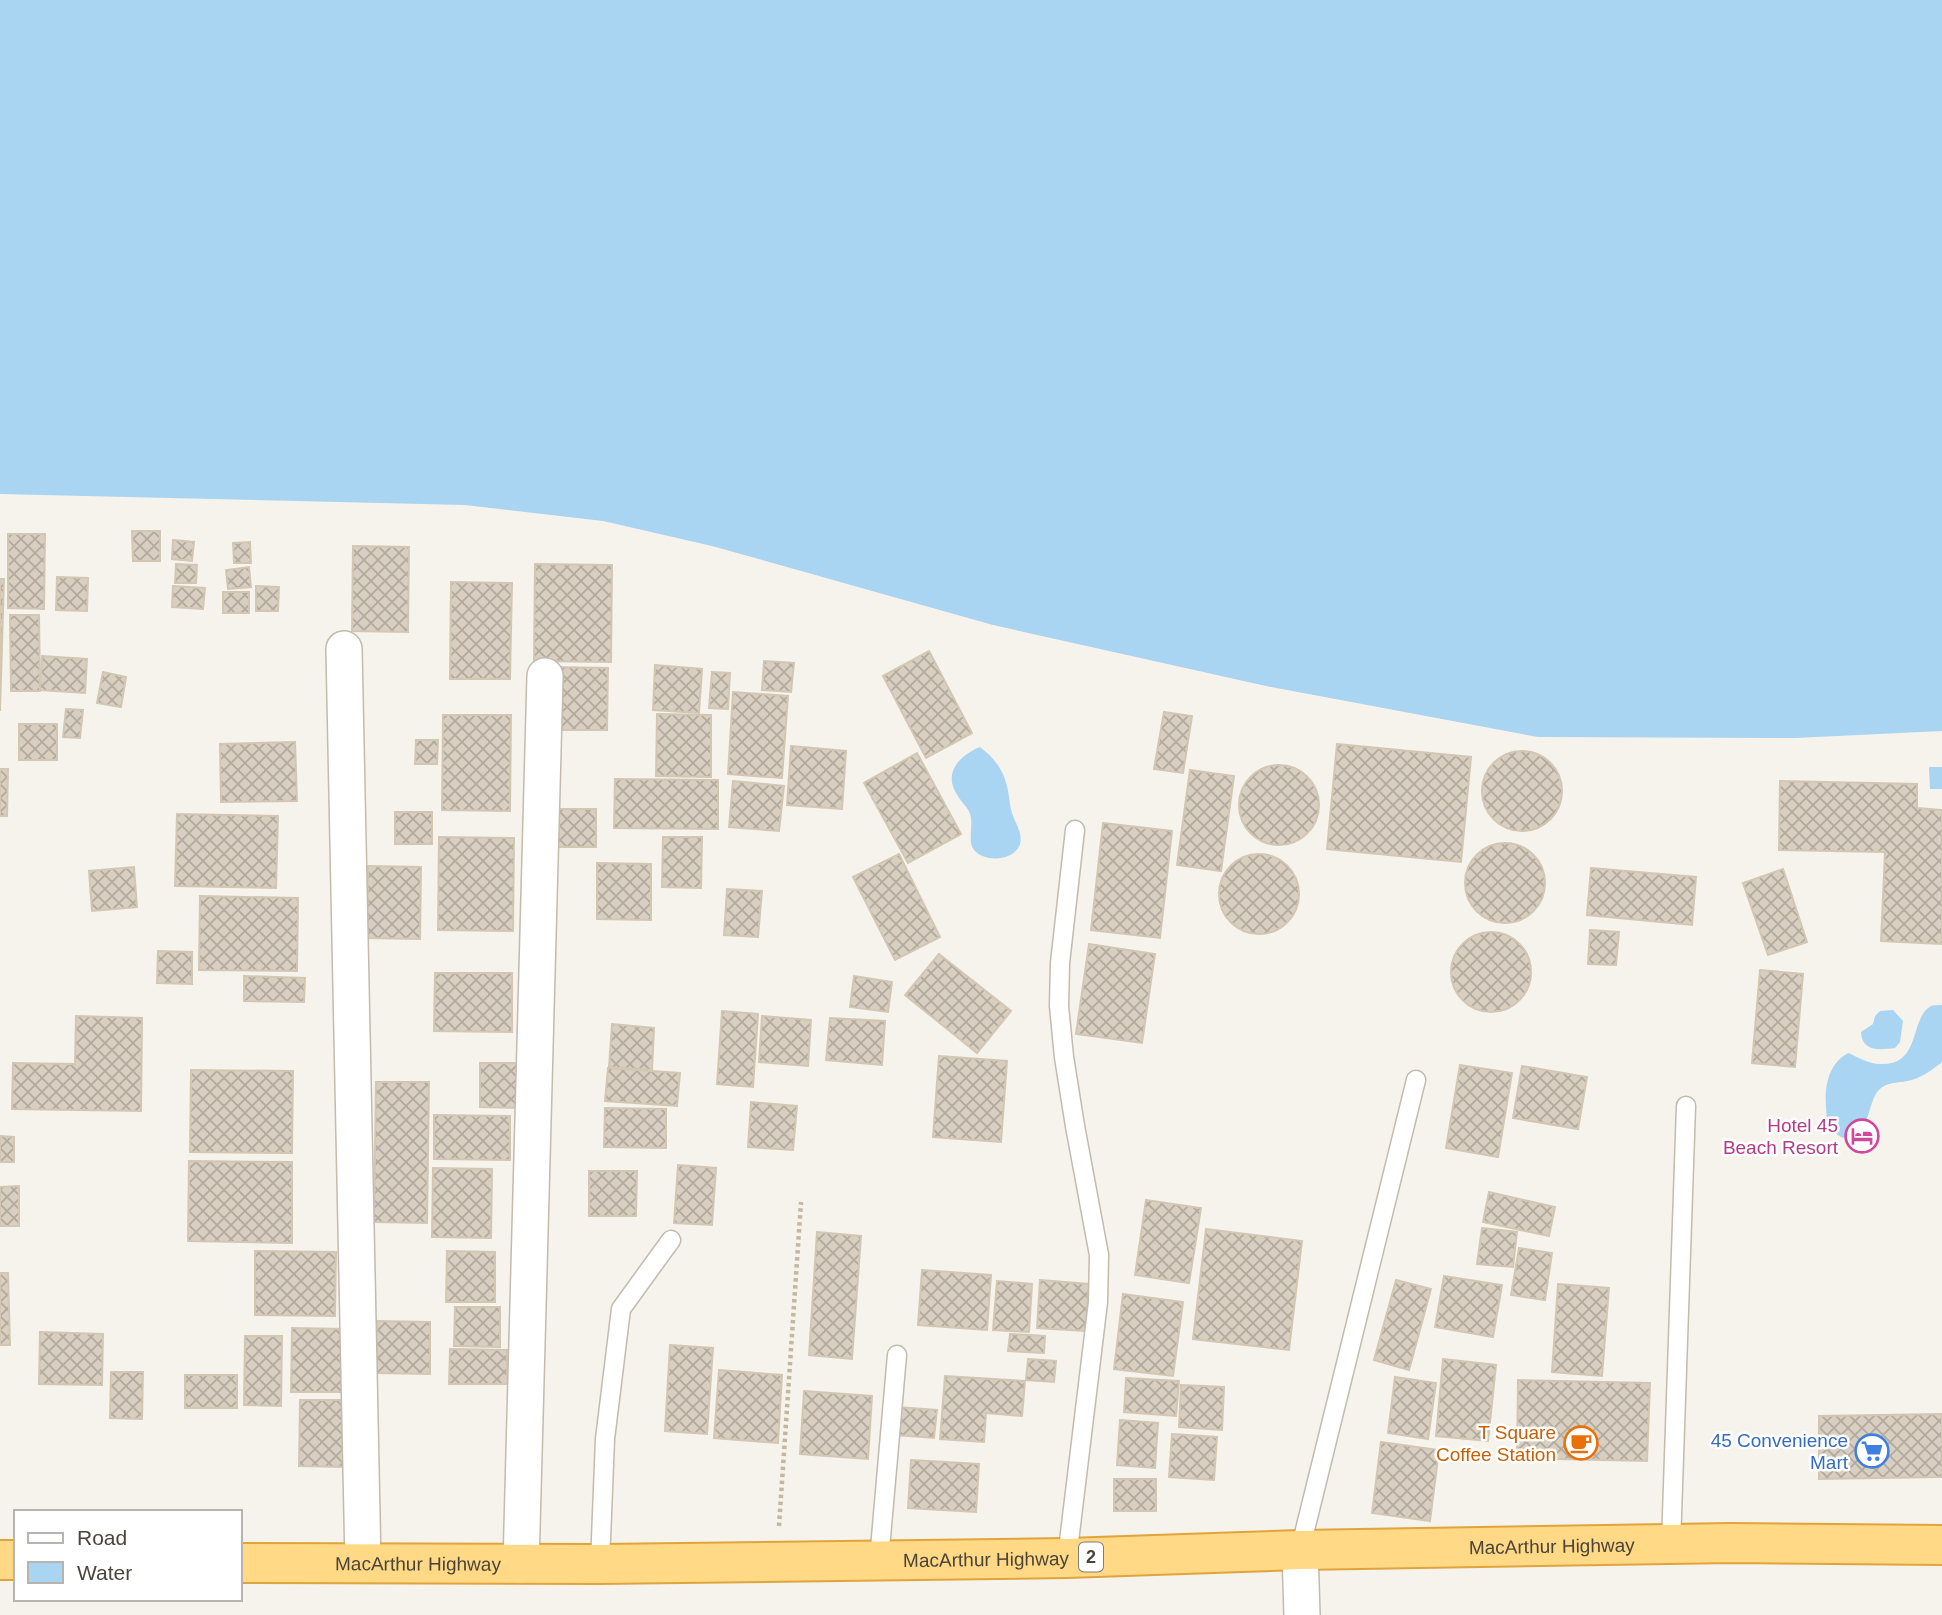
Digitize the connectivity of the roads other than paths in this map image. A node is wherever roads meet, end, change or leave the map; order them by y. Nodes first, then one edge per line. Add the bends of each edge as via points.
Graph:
1 (344, 649) dead end
2 (545, 676) dead end
3 (1074, 830) dead end
4 (1416, 1080) dead end
5 (1686, 1106) dead end
6 (671, 1240) dead end
7 (897, 1355) dead end
8 (1671, 1544) junction
9 (1942, 1545) edge
10 (1300, 1550) junction
11 (1067, 1558) junction
12 (879, 1560) junction
13 (242, 1563) edge
14 (363, 1564) junction
15 (600, 1564) junction
16 (521, 1565) junction
17 (1303, 1615) edge

1 - 14 street
2 - 16 street
3 - 11 lane via 1059,1006 1099,1255 1098,1302
4 - 10 lane
5 - 8 lane
6 - 15 lane via 621,1308 606,1439
7 - 12 lane
8 - 9 highway, MacArthur Highway / 2
8 - 10 highway, MacArthur Highway / 2
10 - 11 highway, MacArthur Highway / 2
10 - 17 street
11 - 12 highway, MacArthur Highway / 2
12 - 15 highway, MacArthur Highway / 2
13 - 14 highway, MacArthur Highway / 2
14 - 16 highway, MacArthur Highway / 2
15 - 16 highway, MacArthur Highway / 2

